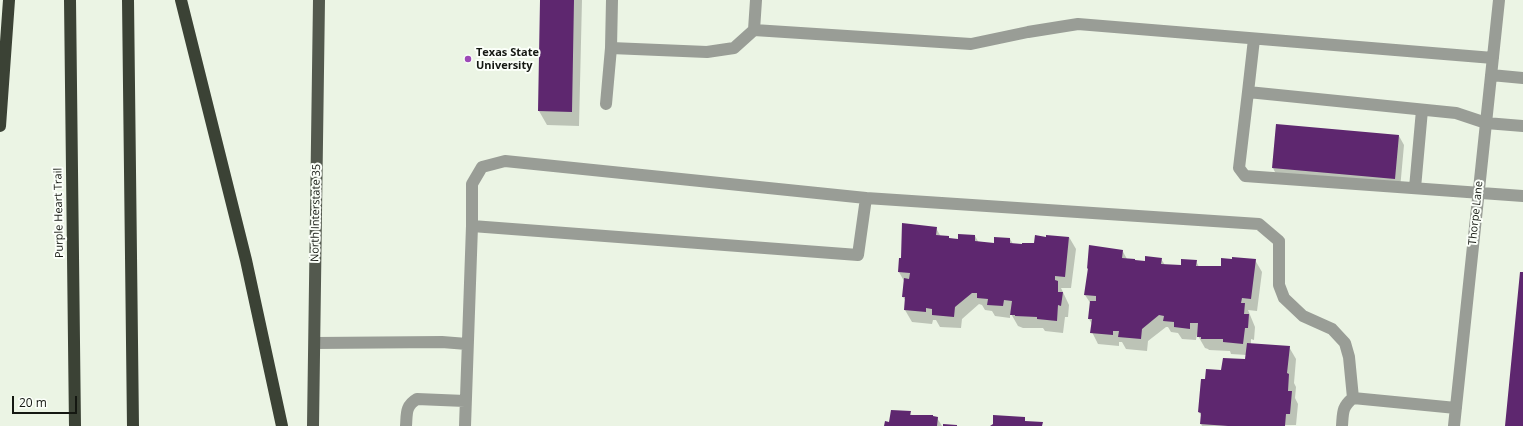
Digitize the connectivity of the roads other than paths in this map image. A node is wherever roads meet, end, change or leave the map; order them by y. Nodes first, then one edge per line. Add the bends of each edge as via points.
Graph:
1 (9, 0) edge
2 (70, 0) edge
3 (128, 0) edge
4 (181, 0) edge
5 (319, 0) edge
6 (612, 0) edge
7 (756, 0) edge
8 (1499, 0) edge
9 (754, 30) junction
10 (1254, 39) junction
11 (611, 48) junction
12 (1493, 58) junction
13 (1491, 75) junction
14 (1523, 78) edge
15 (1248, 92) junction
16 (606, 104) dead end
17 (1422, 110) junction
18 (1486, 123) junction
19 (0, 126) edge
20 (1523, 126) edge
21 (1415, 188) junction
22 (1478, 192) junction
23 (1523, 196) edge
24 (866, 198) junction
25 (472, 226) junction
26 (315, 343) junction
27 (468, 344) junction
28 (1353, 398) junction
29 (466, 401) junction
30 (1456, 408) junction
31 (75, 426) edge
32 (133, 426) edge
33 (282, 426) edge
34 (313, 426) edge
35 (406, 426) edge
36 (465, 426) edge
37 (1342, 426) edge
38 (1454, 426) edge

1 - 19 highway
2 - 31 highway, Purple Heart Trail
3 - 32 highway
4 - 33 highway via 246,260
5 - 26 main road, North Interstate 35
6 - 11 street
7 - 9 street
8 - 12 street, Thorpe Lane
9 - 10 street via 971,44 1078,24
9 - 11 street via 734,48 707,52
10 - 12 street
10 - 15 street
11 - 16 street
12 - 13 street, Thorpe Lane
13 - 14 street
13 - 18 street, Thorpe Lane
15 - 17 street
15 - 21 street via 1239,168 1246,176
17 - 18 street via 1456,113
17 - 21 street
18 - 20 street
18 - 22 street, Thorpe Lane
21 - 22 street
22 - 23 street
22 - 30 street, Thorpe Lane
24 - 25 street via 858,255
24 - 25 street via 505,161 482,167 472,184
24 - 28 street via 1259,224 1279,241 1279,285 1284,298 1303,316 1332,329 1345,342
25 - 27 street
26 - 27 street
26 - 34 main road, North Interstate 35
27 - 29 street
28 - 30 street
28 - 37 street via 1343,410
29 - 35 street via 417,399 411,402 408,409
29 - 36 street
30 - 38 street, Thorpe Lane

